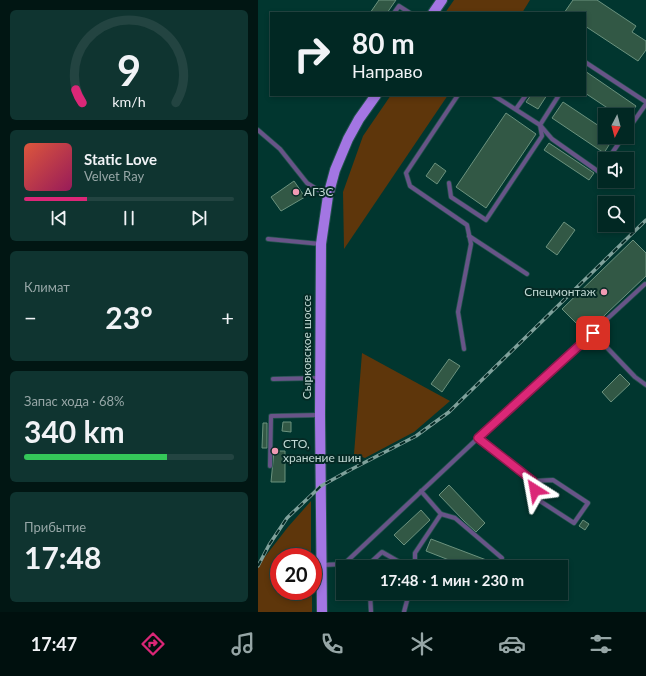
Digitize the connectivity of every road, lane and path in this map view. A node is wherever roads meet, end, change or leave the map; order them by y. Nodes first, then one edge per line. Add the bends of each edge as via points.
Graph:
1 (442, 0) edge
2 (395, 12) edge
3 (408, 12) edge
4 (434, 12) edge
5 (586, 63) edge
6 (375, 96) edge
7 (457, 96) edge
8 (496, 96) edge
9 (525, 96) edge
10 (558, 96) edge
11 (646, 103) edge
12 (516, 109) junction
13 (634, 121) edge
14 (540, 125) junction
15 (258, 130) edge
16 (598, 171) edge
17 (449, 183) dead end
18 (328, 196) junction
19 (469, 236) junction
20 (268, 239) dead end
21 (321, 244) junction
22 (527, 274) dead end
23 (645, 284) edge
24 (593, 333) junction
25 (464, 349) dead end
26 (320, 378) junction
27 (273, 380) dead end
28 (646, 385) edge
29 (320, 415) junction
30 (478, 438) junction
31 (270, 466) dead end
32 (533, 481) junction
33 (421, 491) junction
34 (441, 514) junction
35 (322, 548) edge
36 (373, 560) edge
37 (396, 560) edge
38 (414, 560) edge
39 (501, 560) edge
40 (322, 565) edge
41 (322, 600) edge
42 (370, 600) edge
43 (407, 600) edge
44 (322, 612) edge
45 (371, 612) edge
46 (404, 612) edge

1 - 4 main road
2 - 3 lane via 399,6
5 - 11 lane
6 - 18 main road, Сырковское шоссе via 348,138
7 - 19 lane via 406,173 410,186 467,225
8 - 12 lane
9 - 12 lane
10 - 14 lane
11 - 13 lane
12 - 14 lane
14 - 16 lane via 552,139
14 - 17 lane via 542,136 486,220 451,197
15 - 18 lane via 280,149 307,183
18 - 21 main road, Сырковское шоссе
19 - 22 lane
19 - 25 lane via 471,244 458,312
20 - 21 lane
21 - 26 main road, Сырковское шоссе
23 - 24 lane
24 - 28 lane
24 - 30 lane
26 - 27 lane
26 - 29 main road, Сырковское шоссе
29 - 31 lane via 271,416
29 - 35 main road, Сырковское шоссе
30 - 32 lane
30 - 33 lane
32 - 32 lane via 552,480 588,502 574,523 537,499
33 - 34 lane
33 - 40 lane via 344,564
34 - 38 lane via 415,552
34 - 39 lane via 455,518 502,558
36 - 37 lane via 382,552
41 - 44 main road, Сырковское шоссе
42 - 45 lane
43 - 46 lane

